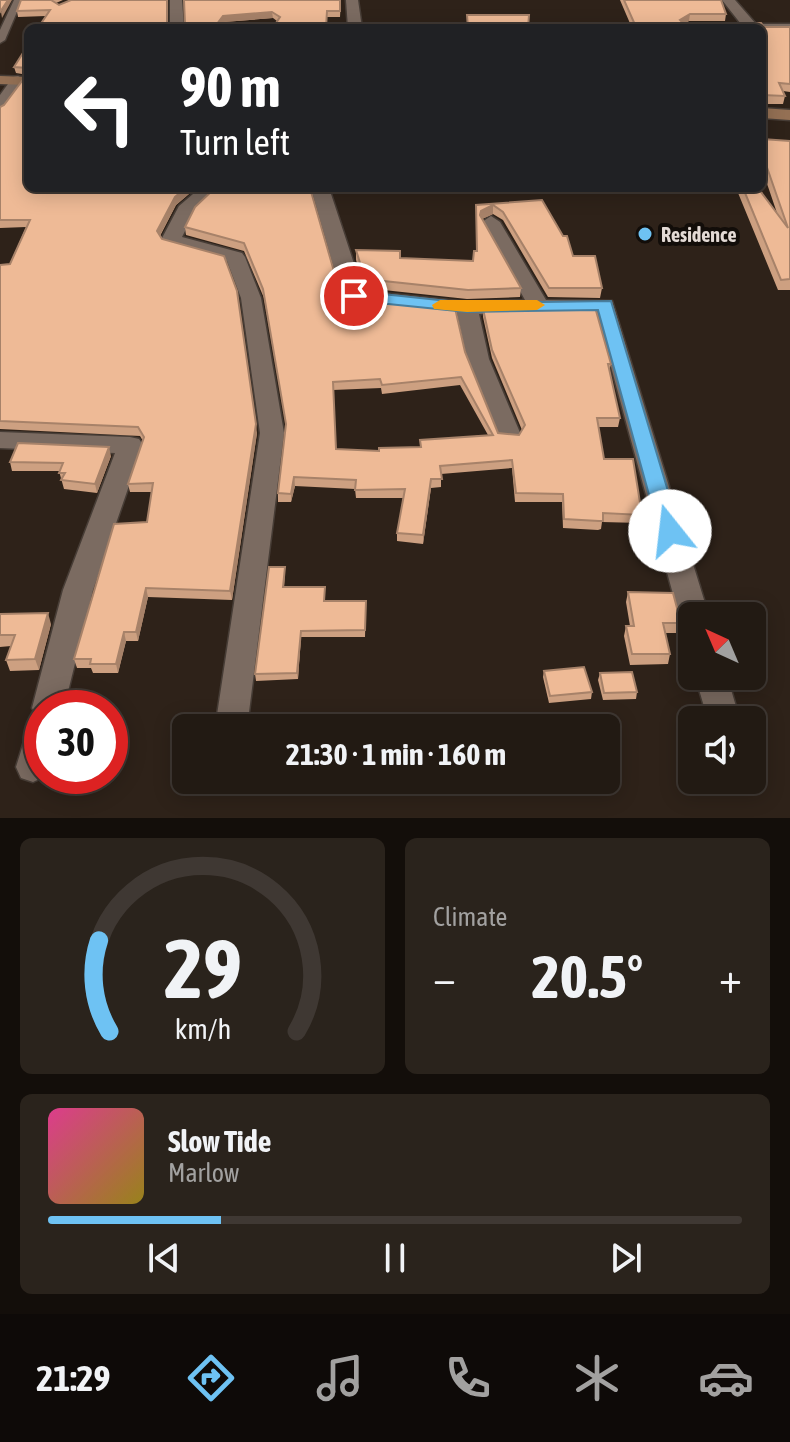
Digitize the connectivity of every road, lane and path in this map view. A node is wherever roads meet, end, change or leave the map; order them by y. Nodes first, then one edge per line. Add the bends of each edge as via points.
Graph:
1 (176, 0) edge
2 (352, 0) edge
3 (728, 0) edge
4 (17, 2) edge
5 (0, 6) edge
6 (177, 24) edge
7 (355, 24) edge
8 (748, 24) edge
9 (766, 27) edge
10 (790, 28) edge
11 (0, 40) edge
12 (0, 80) edge
13 (23, 80) edge
14 (0, 106) edge
15 (766, 113) edge
16 (790, 115) edge
17 (206, 192) edge
18 (321, 192) edge
19 (491, 222) dead end
20 (538, 305) junction
21 (467, 308) junction
22 (509, 435) edge
23 (0, 440) edge
24 (690, 602) edge
25 (53, 690) edge
26 (233, 714) edge

1 - 6 street
2 - 7 street
3 - 8 street
4 - 5 lane
4 - 11 lane
9 - 10 street
12 - 13 main road
13 - 14 street
15 - 16 main road
17 - 26 street via 186,210 171,240 235,257 251,298 272,433
18 - 21 street via 356,306
19 - 20 street
20 - 21 street
20 - 24 street via 605,305
21 - 22 street via 478,359
23 - 25 street via 130,445 78,590

